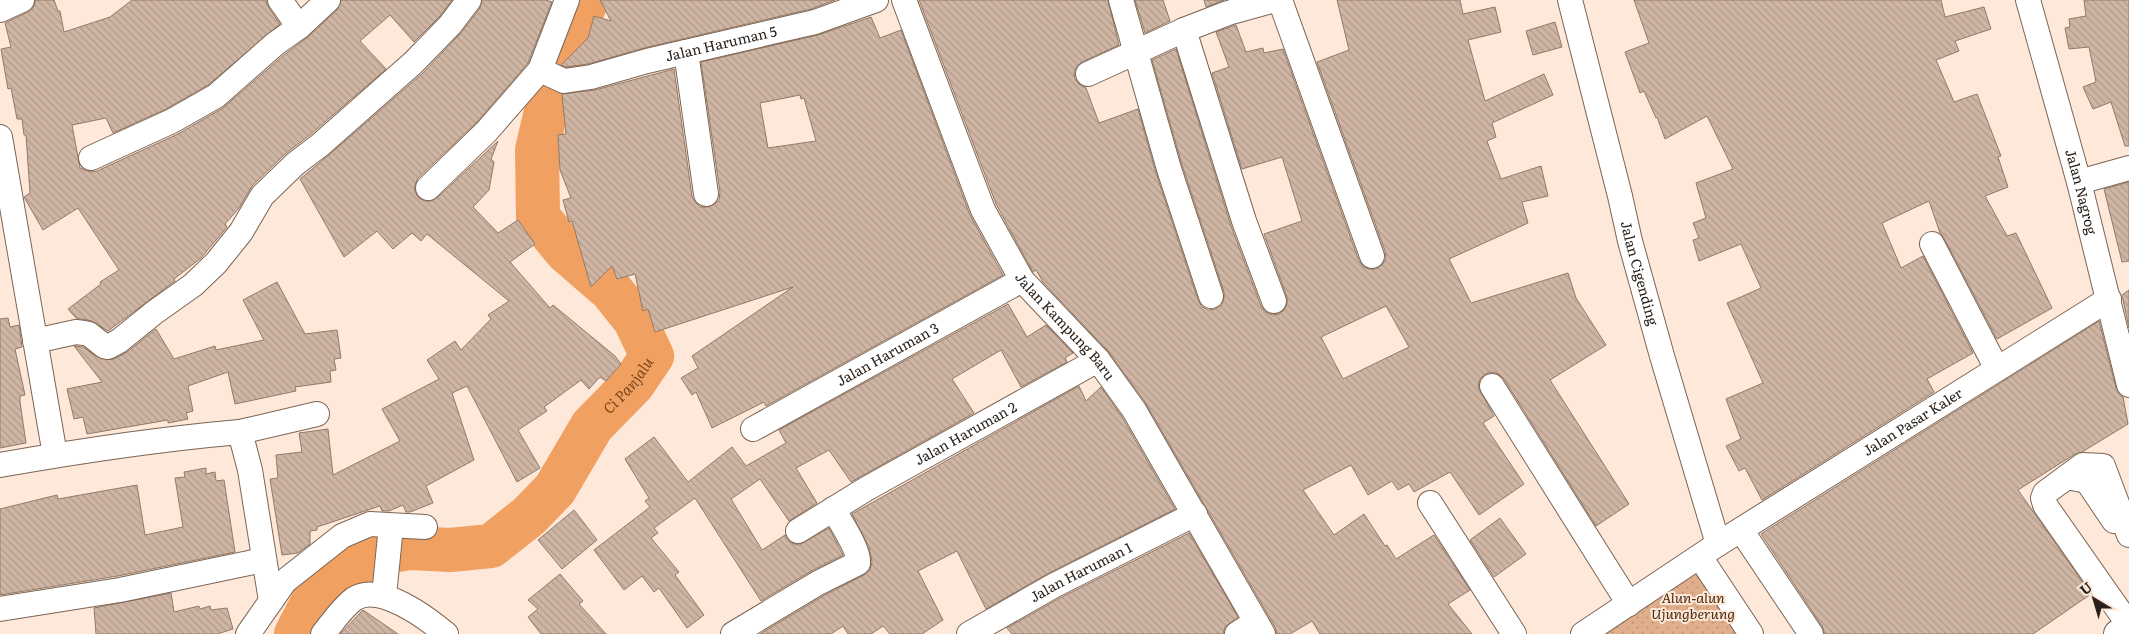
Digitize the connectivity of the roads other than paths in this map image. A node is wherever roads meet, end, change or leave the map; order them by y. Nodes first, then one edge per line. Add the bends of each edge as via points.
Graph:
1 (22, 0) edge
2 (280, 0) edge
3 (328, 0) edge
4 (469, 0) edge
5 (567, 0) edge
6 (876, 0) edge
7 (904, 0) edge
8 (1121, 0) edge
9 (1275, 0) edge
10 (1280, 0) edge
11 (1570, 0) edge
12 (2028, 0) edge
13 (1226, 6) edge
14 (0, 10) edge
15 (299, 27) junction
16 (1184, 30) junction
17 (686, 52) junction
18 (1136, 52) junction
19 (1088, 74) dead end
20 (550, 75) junction
21 (0, 137) edge
22 (90, 158) dead end
23 (2129, 168) edge
24 (2079, 182) junction
25 (428, 188) dead end
26 (706, 194) dead end
27 (1932, 244) dead end
28 (1372, 256) dead end
29 (1022, 280) junction
30 (1211, 296) dead end
31 (2109, 299) junction
32 (1274, 301) dead end
33 (35, 341) junction
34 (1098, 360) junction
35 (1997, 369) junction
36 (2129, 385) edge
37 (1492, 386) dead end
38 (317, 414) dead end
39 (754, 429) dead end
40 (240, 432) junction
41 (55, 455) junction
42 (0, 465) edge
43 (2067, 477) junction
44 (1430, 502) dead end
45 (833, 509) junction
46 (1195, 514) junction
47 (425, 527) dead end
48 (1741, 530) junction
49 (798, 531) dead end
50 (2129, 535) edge
51 (390, 536) junction
52 (2129, 542) edge
53 (1709, 550) junction
54 (263, 560) junction
55 (385, 587) junction
56 (271, 601) junction
57 (1629, 604) junction
58 (0, 609) edge
59 (2129, 626) edge
60 (1252, 630) edge
61 (248, 634) edge
62 (323, 634) edge
63 (446, 634) edge
64 (733, 634) edge
65 (969, 634) edge
66 (1514, 634) edge
67 (1583, 634) edge
68 (1752, 634) edge
69 (1811, 634) edge
70 (2118, 634) edge

1 - 14 street
2 - 15 street
3 - 15 street
4 - 33 street via 450,26 413,63 262,196 242,232 193,285 108,347 89,334 76,332
5 - 20 street
6 - 17 street, Jalan Haruman 5 via 815,22
7 - 29 street, Jalan Kampung Baru via 983,210
8 - 18 street
9 - 13 street
10 - 28 street
11 - 53 street, Jalan Cigending
12 - 24 street, Jalan Nagrog
13 - 16 street
15 - 22 street via 274,44 216,96 172,121
16 - 18 street
16 - 32 street via 1244,221
17 - 20 street, Jalan Haruman 5 via 591,77
17 - 26 street
18 - 19 street
18 - 30 street via 1169,169
20 - 25 street
21 - 33 street
23 - 24 street
24 - 31 street, Jalan Nagrog
27 - 35 street
29 - 34 street, Jalan Kampung Baru
29 - 39 street, Jalan Haruman 3
31 - 35 street, Jalan Pasar Kaler
31 - 36 street, Jalan Nagrog
33 - 41 street
34 - 45 street, Jalan Haruman 2
34 - 46 street, Jalan Kampung Baru via 1134,410
35 - 48 street, Jalan Pasar Kaler
37 - 57 street
38 - 40 street
40 - 41 street
40 - 54 street via 250,470
41 - 42 street
43 - 50 street via 2083,465 2103,466
43 - 52 street via 2086,482
43 - 59 street via 2042,498
44 - 66 street
45 - 49 street, Jalan Haruman 2
45 - 64 street via 859,558 858,563
46 - 60 street, Jalan Kampung Baru
46 - 65 street, Jalan Haruman 1 via 1053,586
47 - 51 street
48 - 53 street, Jalan Pasar Kaler
48 - 69 street
51 - 55 street
51 - 56 street via 370,524 342,536 285,581
53 - 57 street, Jalan Pasar Kaler
53 - 68 street, Jalan Cigending
54 - 56 street
54 - 58 street via 120,590
55 - 62 street via 372,595 354,598
55 - 63 street
56 - 61 street
57 - 67 street, Jalan Pasar Kaler
59 - 70 highway

